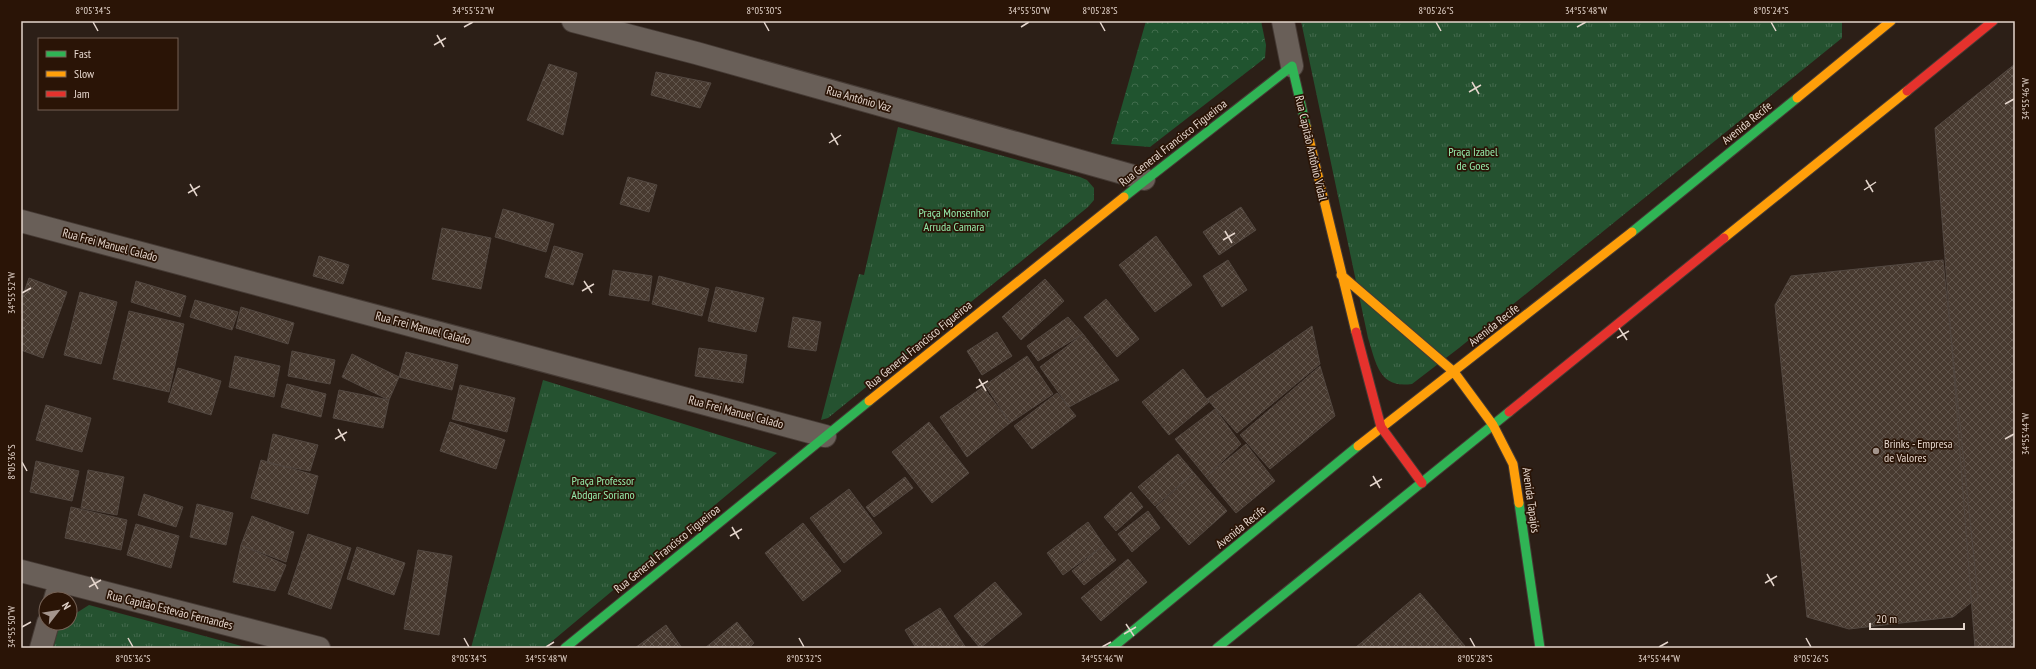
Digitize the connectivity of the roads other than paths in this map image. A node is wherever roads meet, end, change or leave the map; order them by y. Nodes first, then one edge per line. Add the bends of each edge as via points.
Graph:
1 (573, 21) edge
2 (1283, 21) edge
3 (1891, 21) edge
4 (1994, 21) edge
5 (1292, 66) junction
6 (1144, 180) junction
7 (21, 221) edge
8 (1341, 275) junction
9 (1454, 372) junction
10 (1493, 425) junction
11 (1381, 427) junction
12 (825, 436) junction
13 (1422, 483) junction
14 (21, 571) edge
15 (57, 590) edge
16 (46, 631) edge
17 (41, 648) edge
18 (319, 648) edge
19 (565, 648) edge
20 (1112, 648) edge
21 (1217, 648) edge
22 (1540, 648) edge

1 - 6 street, Rua Antônio Vaz
2 - 5 street, Rua Capitão Antônio Vidal
3 - 9 main road, Avenida Recife via 1615,246
4 - 10 main road
5 - 6 main road, Rua General Francisco Figueiroa
5 - 8 main road, Rua Capitão Antônio Vidal
6 - 12 main road, Rua General Francisco Figueiroa
7 - 12 street, Rua Frei Manuel Calado
8 - 9 main road
8 - 11 main road, Rua Capitão Antônio Vidal
9 - 10 main road, Avenida Tapajós
9 - 11 main road, Avenida Recife
10 - 13 main road
10 - 22 main road, Avenida Tapajós via 1513,464
11 - 13 main road, Rua Capitão Antônio Vidal
11 - 20 main road, Avenida Recife
12 - 19 main road, Rua General Francisco Figueiroa
13 - 21 main road
14 - 15 street, Rua Capitão Estevão Fernandes
15 - 18 street, Rua Capitão Estevão Fernandes
16 - 17 street

